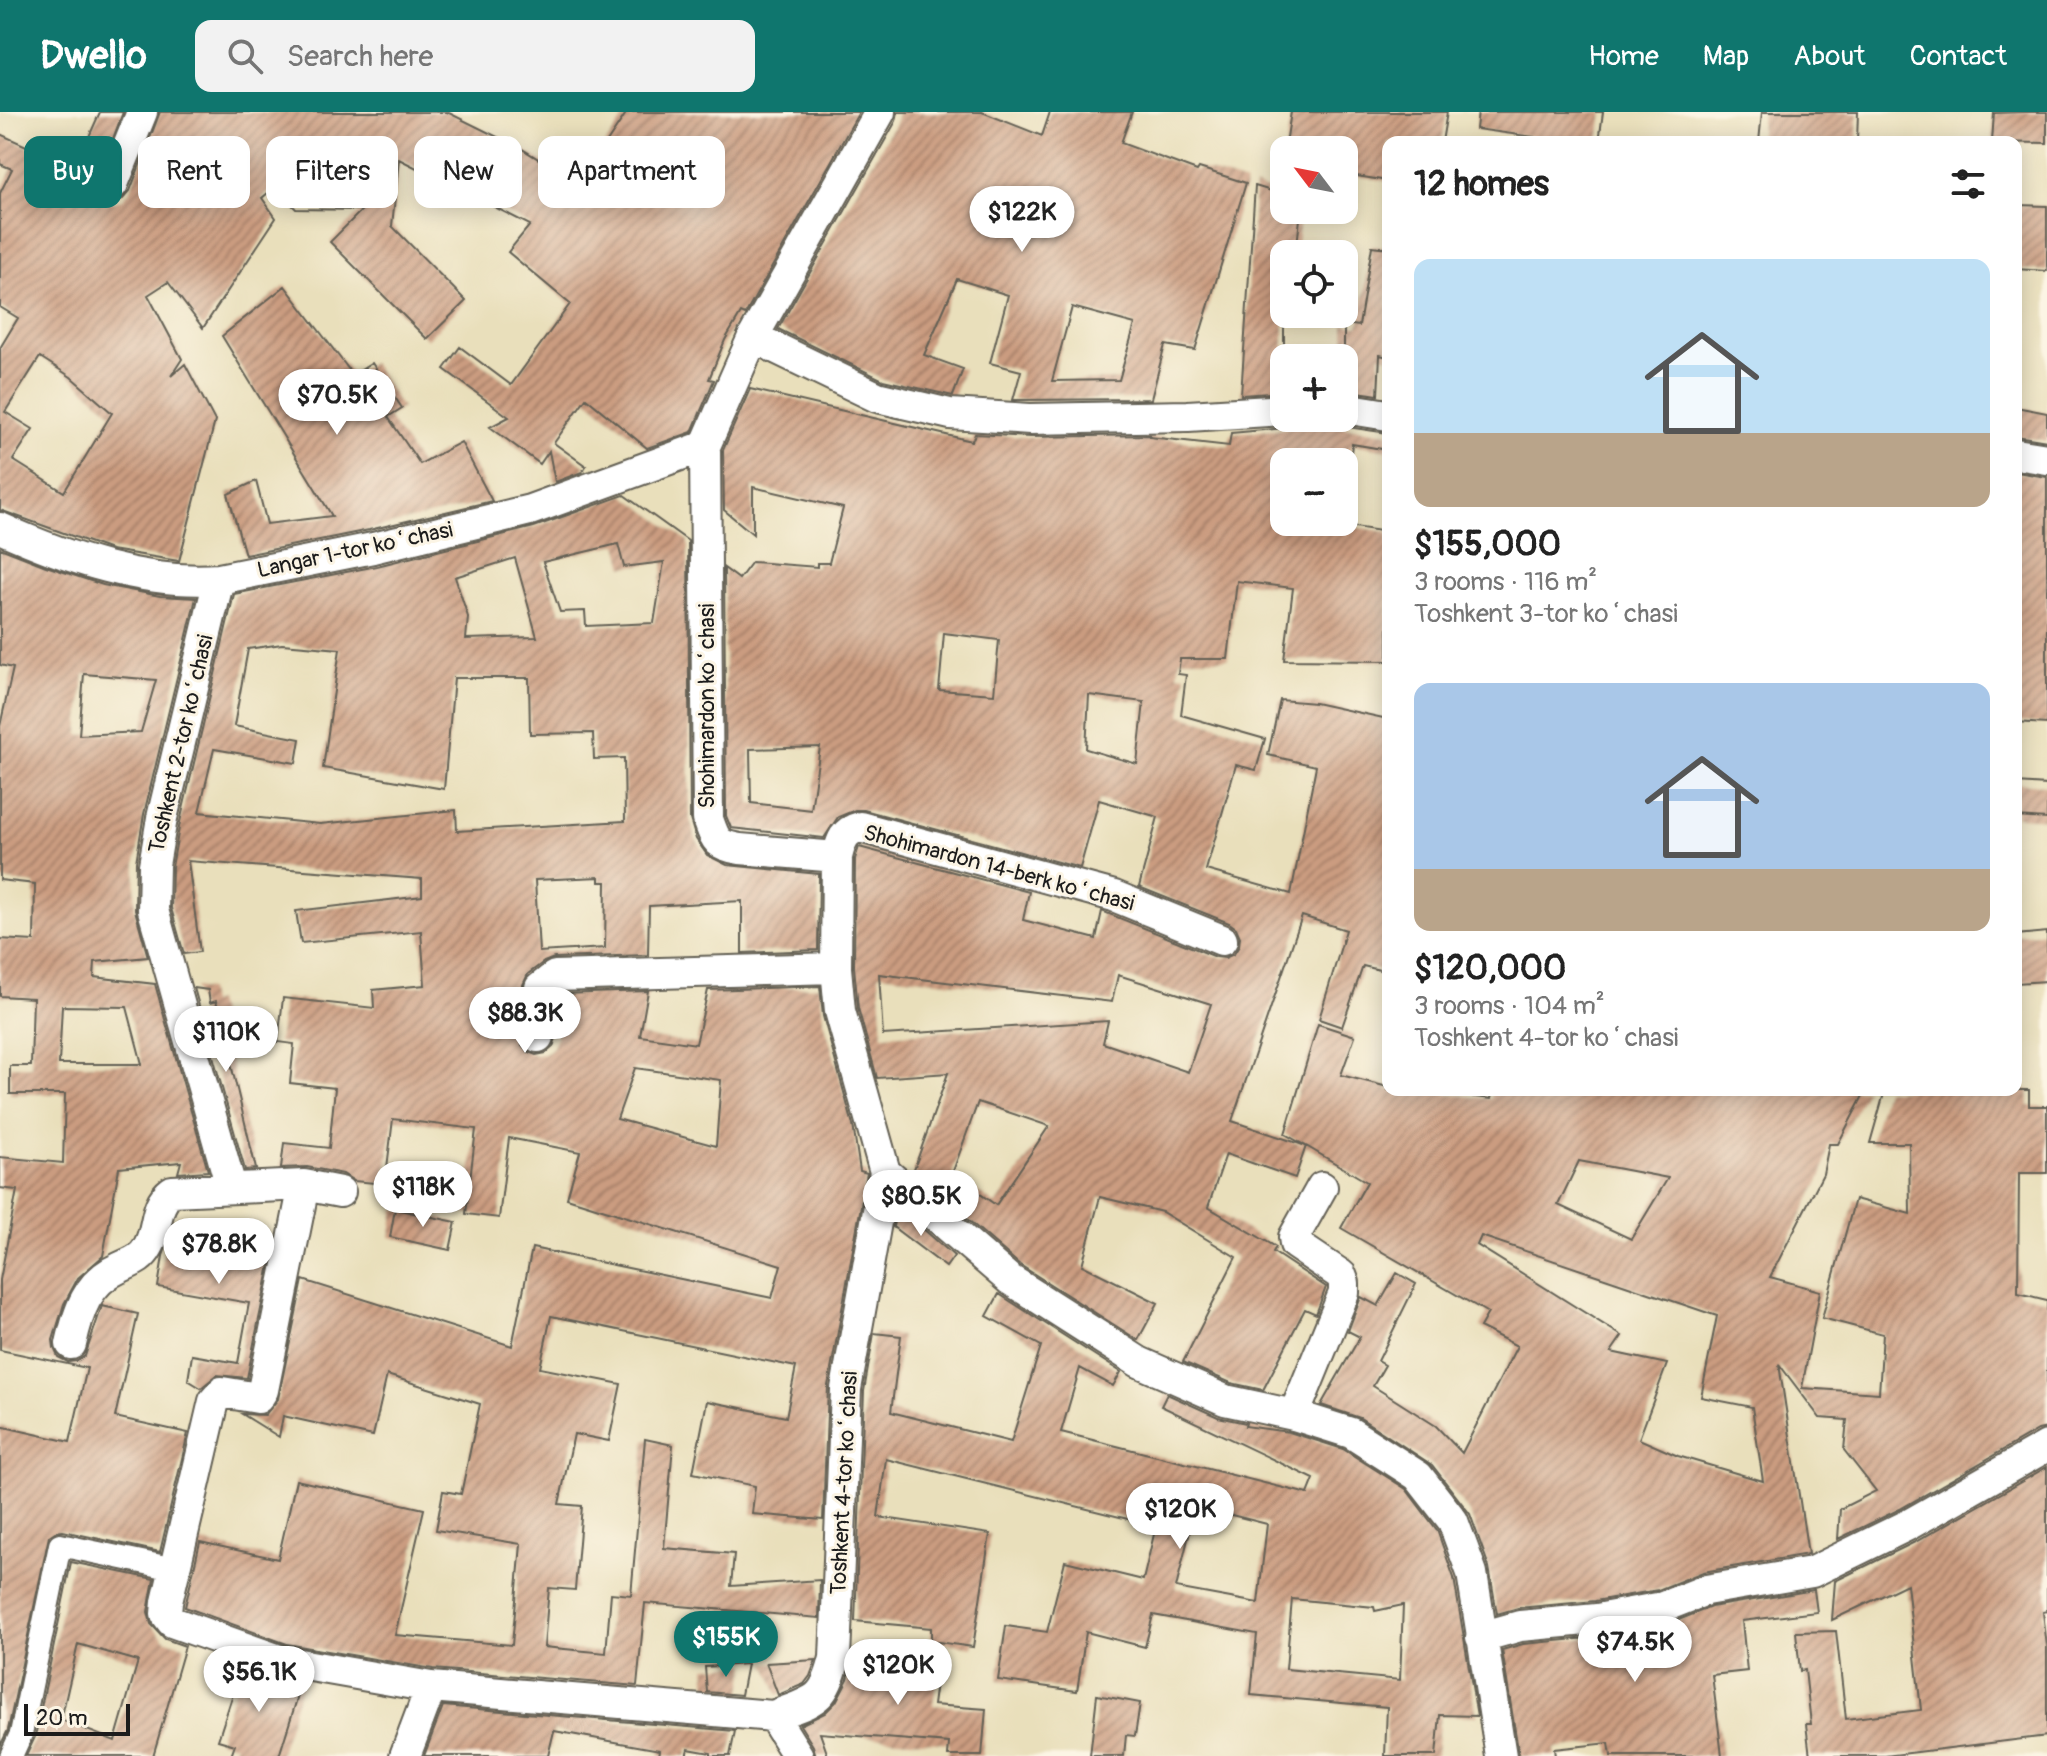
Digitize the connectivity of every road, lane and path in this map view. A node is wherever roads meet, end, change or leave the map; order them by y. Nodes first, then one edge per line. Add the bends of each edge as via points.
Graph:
1 (142, 112) edge
2 (880, 112) edge
3 (122, 162) edge
4 (753, 337) junction
5 (1358, 410) edge
6 (1270, 411) edge
7 (1382, 414) edge
8 (705, 446) junction
9 (2022, 455) edge
10 (2047, 459) edge
11 (0, 528) edge
12 (219, 579) junction
13 (837, 857) junction
14 (1222, 940) dead end
15 (836, 968) junction
16 (538, 1037) dead end
17 (885, 1172) junction
18 (304, 1185) junction
19 (231, 1187) junction
20 (1322, 1187) dead end
21 (340, 1192) dead end
22 (71, 1344) dead end
23 (1294, 1415) junction
24 (2047, 1446) edge
25 (175, 1569) junction
26 (1481, 1637) junction
27 (431, 1687) junction
28 (773, 1716) junction
29 (11, 1756) edge
30 (405, 1756) edge
31 (798, 1756) edge
32 (1501, 1756) edge

1 - 3 street
2 - 4 street, Shohimardon koʻchasi
4 - 6 street via 877,397 950,414 1030,419
4 - 8 street, Shohimardon koʻchasi
5 - 7 street
8 - 12 street, Langar 1-tor koʻchasi via 530,510
8 - 13 street, Shohimardon koʻchasi via 708,819 715,840 725,846
9 - 10 street
11 - 12 street, Langar 1-tor koʻchasi via 97,566 193,581
12 - 19 street, Toshkent 2-tor koʻchasi via 162,818 153,910
13 - 14 street, Shohimardon 14-berk koʻchasi via 843,837 860,827 1114,896
13 - 15 street
15 - 16 street via 555,976 540,988
15 - 17 street via 840,1011
17 - 23 street via 1009,1279 1139,1362 1225,1400
17 - 28 street, Toshkent 4-tor koʻchasi via 846,1389 835,1658 821,1695
18 - 19 street
18 - 21 street
18 - 25 street via 263,1390 258,1398 222,1392 214,1401
19 - 22 street via 181,1189 165,1196 146,1251 92,1288 79,1309
20 - 23 street via 1295,1244 1341,1275 1344,1293
23 - 26 street via 1351,1433 1418,1476 1453,1521 1472,1573
24 - 26 street via 1812,1572 1706,1590 1663,1607 1520,1626
25 - 27 street via 166,1614 172,1622 282,1661
25 - 29 street via 60,1545 21,1734
26 - 32 street
27 - 28 street
27 - 30 street
28 - 31 street

